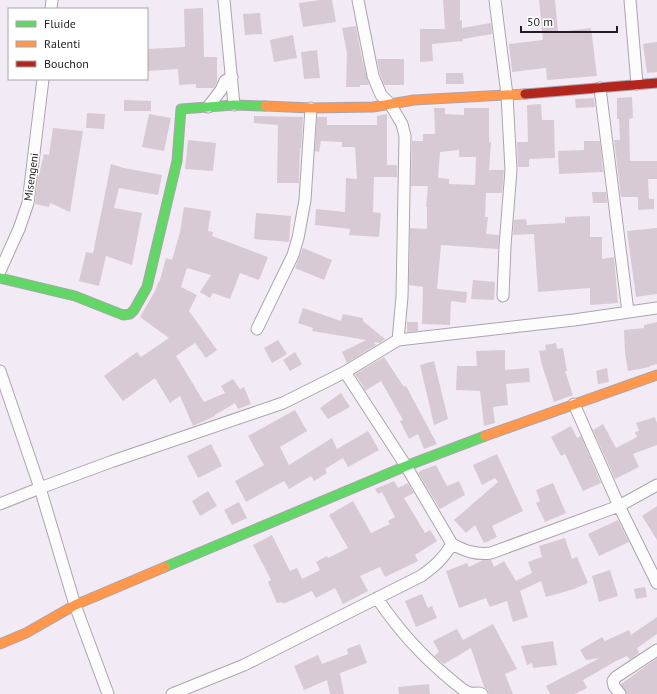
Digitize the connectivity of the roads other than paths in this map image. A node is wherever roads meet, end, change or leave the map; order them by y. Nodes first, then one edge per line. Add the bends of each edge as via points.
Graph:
1 (224, 0) edge
2 (358, 0) edge
3 (495, 0) edge
4 (630, 0) edge
5 (232, 77) junction
6 (43, 80) edge
7 (657, 83) edge
8 (637, 84) junction
9 (600, 88) junction
10 (507, 95) junction
11 (390, 104) junction
12 (234, 105) junction
13 (208, 107) junction
14 (312, 108) junction
15 (0, 271) edge
16 (0, 278) edge
17 (503, 296) dead end
18 (657, 308) edge
19 (628, 312) junction
20 (257, 329) dead end
21 (398, 340) junction
22 (0, 371) edge
23 (345, 372) junction
24 (657, 375) edge
25 (574, 404) junction
26 (406, 466) junction
27 (657, 485) edge
28 (40, 488) junction
29 (0, 504) edge
30 (619, 506) junction
31 (452, 544) junction
32 (657, 583) edge
33 (377, 598) junction
34 (75, 605) junction
35 (0, 644) edge
36 (657, 650) edge
37 (108, 694) edge
38 (172, 694) edge
39 (470, 694) edge
40 (482, 694) edge
41 (620, 694) edge

1 - 5 street
2 - 11 street via 372,76 381,95
3 - 10 street
4 - 8 street
5 - 12 street
5 - 13 street via 225,81
6 - 15 street, Misengeni via 28,203
7 - 8 street
8 - 9 street
9 - 10 street
9 - 19 street
10 - 11 street via 414,100
10 - 17 street via 511,170
11 - 14 street via 373,107
11 - 21 street via 402,124 406,148 402,297
12 - 13 street
12 - 14 street
13 - 16 street via 181,109 177,161 147,287 130,314 123,315 75,296
14 - 20 street via 305,200 298,238
18 - 19 street
19 - 21 street
21 - 23 street
22 - 28 street
23 - 26 street
23 - 28 street via 283,403
24 - 25 street
25 - 26 street
25 - 30 street
26 - 31 street
26 - 34 street
27 - 30 street
28 - 29 street
28 - 34 street
30 - 31 street via 491,553 469,552
30 - 32 street
31 - 33 street via 446,555 421,576
33 - 38 street via 244,665
33 - 39 street via 392,621 432,664
34 - 35 street via 26,633
34 - 37 street
36 - 41 street via 616,677 613,681 614,686
39 - 40 street

